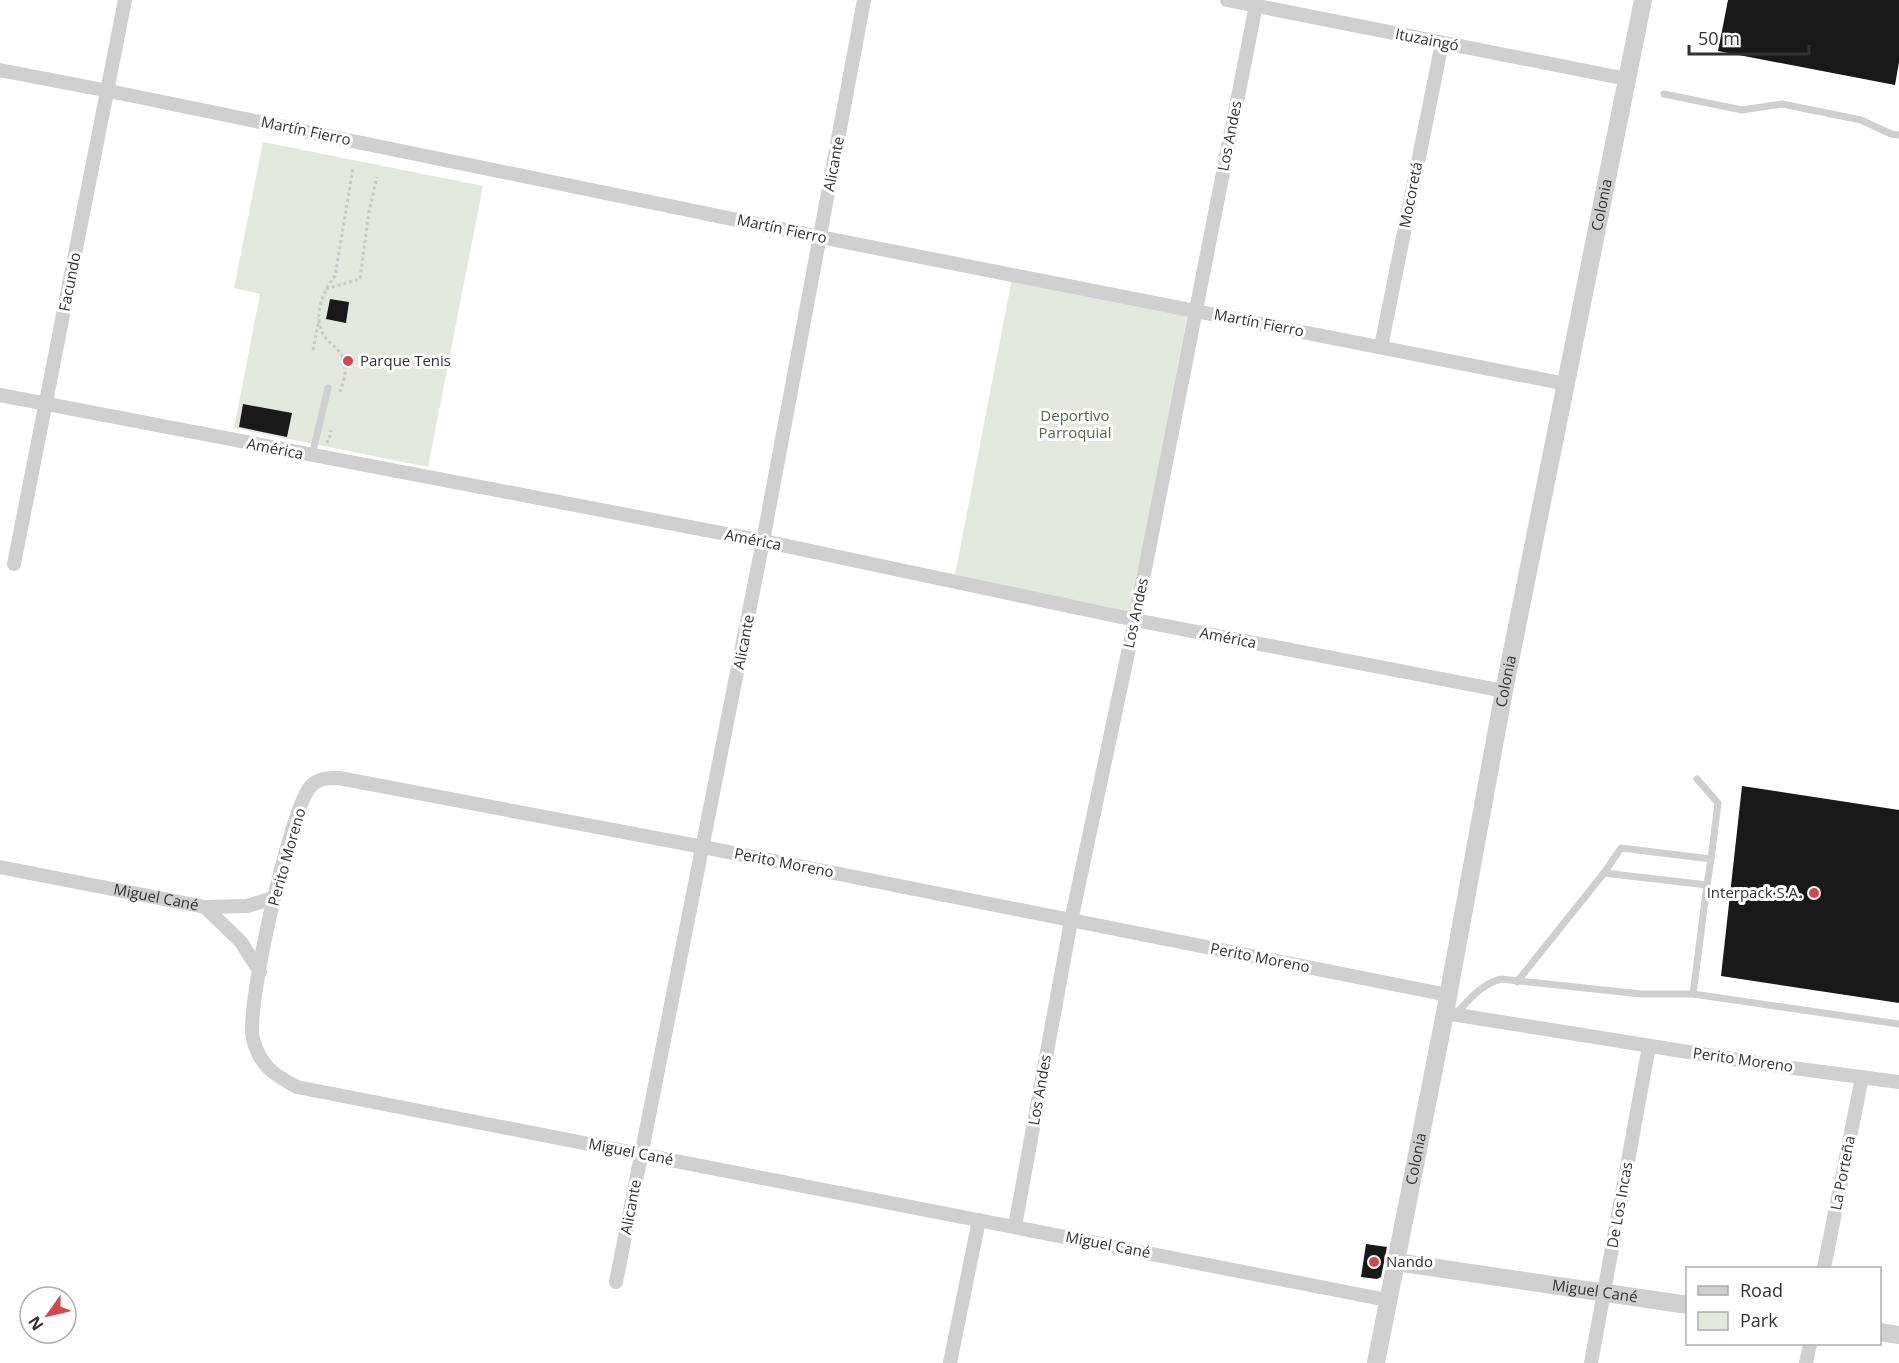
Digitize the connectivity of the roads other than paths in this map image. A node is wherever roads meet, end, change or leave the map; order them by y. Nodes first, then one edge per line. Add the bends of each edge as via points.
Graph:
1 (125, 0) edge
2 (864, 0) edge
3 (1227, 0) edge
4 (1643, 0) edge
5 (1256, 3) edge
6 (1442, 43) junction
7 (0, 70) edge
8 (1627, 79) junction
9 (109, 90) junction
10 (1664, 94) dead end
11 (1899, 135) edge
12 (820, 237) junction
13 (1196, 310) junction
14 (1381, 347) junction
15 (1566, 384) junction
16 (328, 388) dead end
17 (0, 394) edge
18 (46, 404) junction
19 (314, 450) junction
20 (764, 542) junction
21 (14, 564) dead end
22 (1135, 620) junction
23 (1504, 692) junction
24 (1697, 779) dead end
25 (703, 847) junction
26 (1711, 859) junction
27 (0, 867) edge
28 (1604, 873) junction
29 (1707, 885) junction
30 (273, 898) junction
31 (205, 907) junction
32 (1071, 921) junction
33 (260, 972) junction
34 (1517, 982) junction
35 (1693, 994) junction
36 (1448, 995) junction
37 (1450, 1014) junction
38 (1899, 1024) edge
39 (1649, 1046) junction
40 (1862, 1077) junction
41 (1899, 1082) edge
42 (641, 1154) junction
43 (979, 1220) junction
44 (1015, 1226) junction
45 (1396, 1262) junction
46 (1824, 1267) edge
47 (616, 1282) dead end
48 (1604, 1293) junction
49 (1387, 1300) junction
50 (1686, 1305) edge
51 (1881, 1332) edge
52 (1899, 1335) edge
53 (1810, 1345) edge
54 (950, 1363) edge
55 (1376, 1363) edge
56 (1591, 1363) edge
57 (1806, 1363) edge

1 - 9 street, Facundo
2 - 12 street, Alicante
3 - 5 street, Ituzaingó
4 - 8 street, Colonia
5 - 6 street, Ituzaingó
5 - 13 street, Los Andes
6 - 8 street, Ituzaingó
6 - 14 street, Mocoretá
7 - 9 street, Martín Fierro
8 - 15 street, Colonia
9 - 12 street, Martín Fierro
9 - 18 street, Facundo
10 - 11 lane via 1742,110 1782,104 1861,120
12 - 13 street, Martín Fierro
12 - 20 street, Alicante
13 - 14 street, Martín Fierro
13 - 22 street, Los Andes
14 - 15 street, Martín Fierro
15 - 23 street, Colonia
16 - 19 lane
17 - 18 street, América
18 - 19 street, América
18 - 21 street, Facundo
19 - 20 street, América
20 - 22 street, América
20 - 25 street, Alicante
22 - 23 street, América
22 - 32 street, Los Andes
23 - 36 street, Colonia
24 - 26 lane via 1718,803
25 - 30 street, Perito Moreno via 328,778 318,780 309,789
25 - 32 street, Perito Moreno
25 - 42 street, Alicante
26 - 28 lane via 1621,848
26 - 29 lane
27 - 31 street, Miguel Cané
28 - 29 lane
28 - 34 lane
29 - 35 lane
30 - 31 street via 247,906
30 - 33 street, Perito Moreno
31 - 33 street, Miguel Cané via 241,942
32 - 36 street, Perito Moreno
32 - 44 street, Los Andes
33 - 42 street, Miguel Cané via 252,1037 261,1062 297,1087
34 - 35 lane via 1641,994
34 - 37 lane via 1494,981
35 - 38 lane
36 - 37 street, Colonia
37 - 39 street, Perito Moreno
37 - 45 street, Colonia
39 - 40 street, Perito Moreno
39 - 48 street, De Los Incas
40 - 41 street, Perito Moreno
40 - 46 street, La Porteña
42 - 43 street, Miguel Cané
42 - 47 street, Alicante
43 - 44 street, Miguel Cané
43 - 54 street
44 - 49 street, Miguel Cané
45 - 48 street, Miguel Cané
45 - 49 street, Colonia
48 - 50 street, Miguel Cané
48 - 56 street, De Los Incas
49 - 55 street, Colonia
51 - 52 street
53 - 57 street

